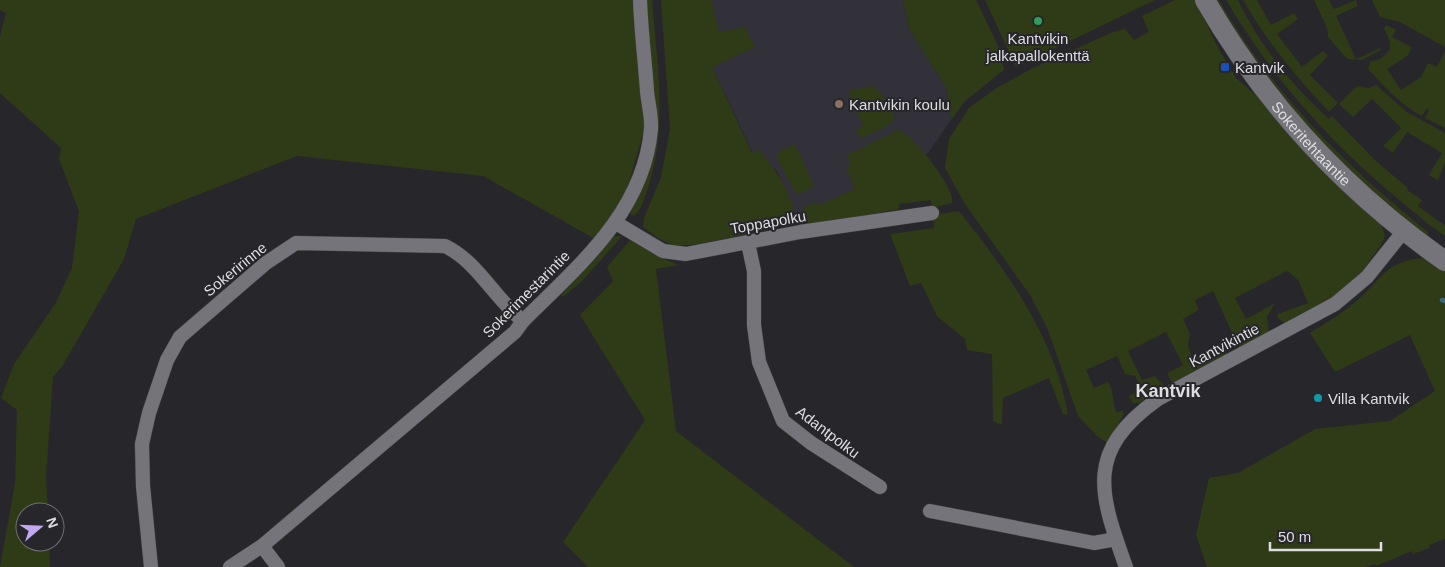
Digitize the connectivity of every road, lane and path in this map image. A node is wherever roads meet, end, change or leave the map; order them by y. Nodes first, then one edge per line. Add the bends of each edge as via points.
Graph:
1 (640, 0) edge
2 (1205, 0) edge
3 (932, 213) dead end
4 (616, 223) junction
5 (1403, 232) junction
6 (748, 243) junction
7 (1445, 261) edge
8 (523, 320) junction
9 (880, 487) dead end
10 (930, 512) dead end
11 (1116, 539) junction
12 (262, 546) junction
13 (151, 567) edge
14 (230, 567) edge
15 (278, 567) edge
16 (1126, 567) edge

1 - 4 street, Sokerimestarintie via 651,129 643,164
2 - 5 street, Sokeritehtaantie via 1232,46 1279,112 1348,184
3 - 6 street, Toppapolku
4 - 6 street, Toppapolku via 663,250 686,254
4 - 8 street, Sokerimestarintie
5 - 7 street, Sokeritehtaantie
5 - 11 street, Kantvikintie via 1367,276 1335,304 1158,399 1134,416 1119,432 1110,449 1104,492
6 - 9 street, Adantpolku via 754,270 754,325 759,362 784,421 811,444
8 - 12 street, Sokerimestarintie via 516,332
8 - 13 street, Sokeririnne via 506,307 459,252 445,246 296,243 266,263 180,337 167,360 142,444
10 - 11 street via 1094,543
11 - 16 street, Kantvikintie
12 - 14 street, Sokerimestarintie
12 - 15 street

